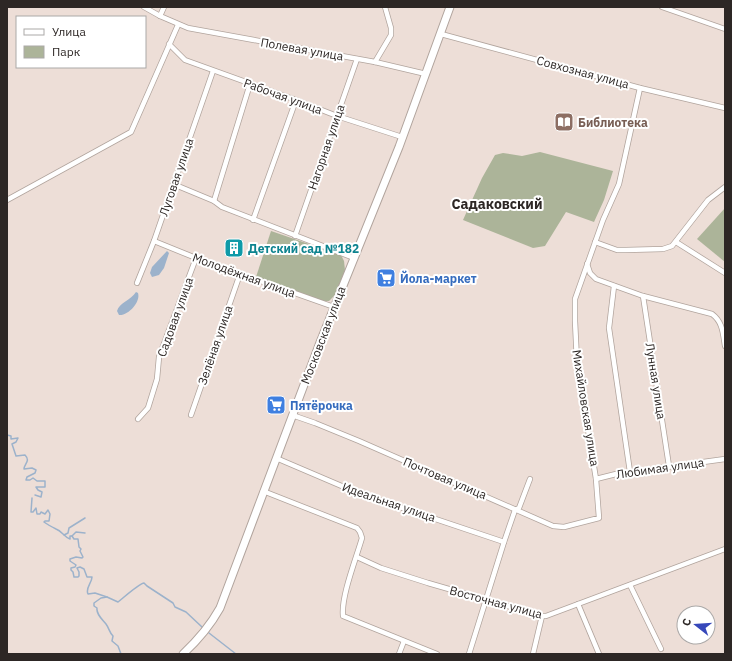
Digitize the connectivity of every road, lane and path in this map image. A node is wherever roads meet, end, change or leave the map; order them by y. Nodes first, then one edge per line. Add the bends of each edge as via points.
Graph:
1 (144, 7) edge
2 (164, 7) edge
3 (385, 7) edge
4 (450, 7) edge
5 (662, 7) edge
6 (160, 16) junction
7 (178, 25) junction
8 (725, 29) edge
9 (441, 34) junction
10 (170, 44) junction
11 (357, 59) junction
12 (375, 62) junction
13 (213, 71) junction
14 (426, 74) junction
15 (250, 84) junction
16 (640, 88) junction
17 (296, 100) junction
18 (725, 108) edge
19 (337, 116) junction
20 (402, 137) junction
21 (173, 184) junction
22 (725, 187) edge
23 (7, 200) edge
24 (214, 201) junction
25 (253, 220) junction
26 (296, 236) junction
27 (154, 241) junction
28 (595, 242) junction
29 (676, 242) junction
30 (196, 258) junction
31 (354, 258) junction
32 (587, 264) junction
33 (725, 273) edge
34 (240, 274) junction
35 (137, 283) dead end
36 (614, 286) junction
37 (643, 296) junction
38 (334, 307) junction
39 (725, 346) edge
40 (190, 415) dead end
41 (292, 415) junction
42 (138, 419) dead end
43 (276, 458) junction
44 (725, 459) edge
45 (670, 466) junction
46 (630, 472) junction
47 (530, 479) dead end
48 (596, 479) junction
49 (263, 491) junction
50 (515, 510) junction
51 (599, 518) joint
52 (504, 542) junction
53 (725, 549) edge
54 (357, 557) junction
55 (630, 585) junction
56 (486, 600) junction
57 (578, 604) junction
58 (542, 616) junction
59 (404, 641) junction
60 (661, 649) dead end
61 (183, 654) edge
62 (399, 654) edge
63 (437, 654) edge
64 (469, 654) edge
65 (533, 654) edge
66 (599, 654) edge

1 - 6 street, Полевая улица
2 - 6 street
3 - 12 street via 391,35
4 - 9 main road, Московская улица
5 - 8 street
6 - 7 street, Полевая улица
7 - 10 street
7 - 11 street, Полевая улица
9 - 14 main road, Московская улица
9 - 16 street, Совхозная улица
10 - 13 street, Рабочая улица via 185,60
10 - 23 street via 131,132
11 - 12 street, Полевая улица
11 - 19 street, Нагорная улица
12 - 14 street, Полевая улица
13 - 15 street, Рабочая улица
13 - 21 street, Луговая улица
14 - 20 main road, Московская улица
15 - 17 street, Рабочая улица
15 - 24 street
16 - 18 street, Совхозная улица
16 - 28 street, Михайловская улица via 619,184
17 - 19 street, Рабочая улица
17 - 25 street
19 - 20 street, Рабочая улица
19 - 26 street, Нагорная улица
20 - 31 main road, Московская улица
21 - 24 street
21 - 27 street, Луговая улица
22 - 29 street via 708,200
24 - 25 street via 222,208
25 - 26 street
26 - 31 street
27 - 30 street, Молодёжная улица
27 - 35 street, Луговая улица
28 - 29 street via 617,250 663,249
28 - 32 street, Михайловская улица
29 - 33 street
30 - 34 street, Молодёжная улица
30 - 42 street, Садовая улица via 159,357 157,379 148,408
31 - 38 main road, Московская улица
32 - 36 street via 590,273 596,279
32 - 48 street, Михайловская улица via 575,299 575,321 577,362
34 - 38 street, Молодёжная улица
34 - 40 street, Зелёная улица
36 - 37 street
36 - 46 street via 609,328
37 - 39 street via 712,314 721,324
37 - 45 street, Лунная улица
38 - 41 main road, Московская улица
41 - 43 main road, Московская улица
41 - 50 street, Почтовая улица via 359,441
43 - 49 main road, Московская улица
43 - 52 street, Идеальная улица via 358,493
44 - 45 street, Любимая улица
45 - 46 street, Любимая улица
46 - 48 street, Любимая улица
47 - 50 street via 519,508
48 - 51 street, Михайловская улица
49 - 54 street via 357,528 362,538
49 - 61 main road, Московская улица via 220,608 196,643
50 - 51 street, Почтовая улица via 553,526 564,527
50 - 52 street
52 - 56 street
53 - 55 street, Восточная улица
54 - 56 street, Восточная улица via 381,568
54 - 59 street via 346,588 342,616
55 - 57 street, Восточная улица
55 - 60 street
56 - 58 street, Восточная улица
56 - 64 street
57 - 58 street, Восточная улица
57 - 66 street
58 - 65 street
59 - 62 street
59 - 63 street

